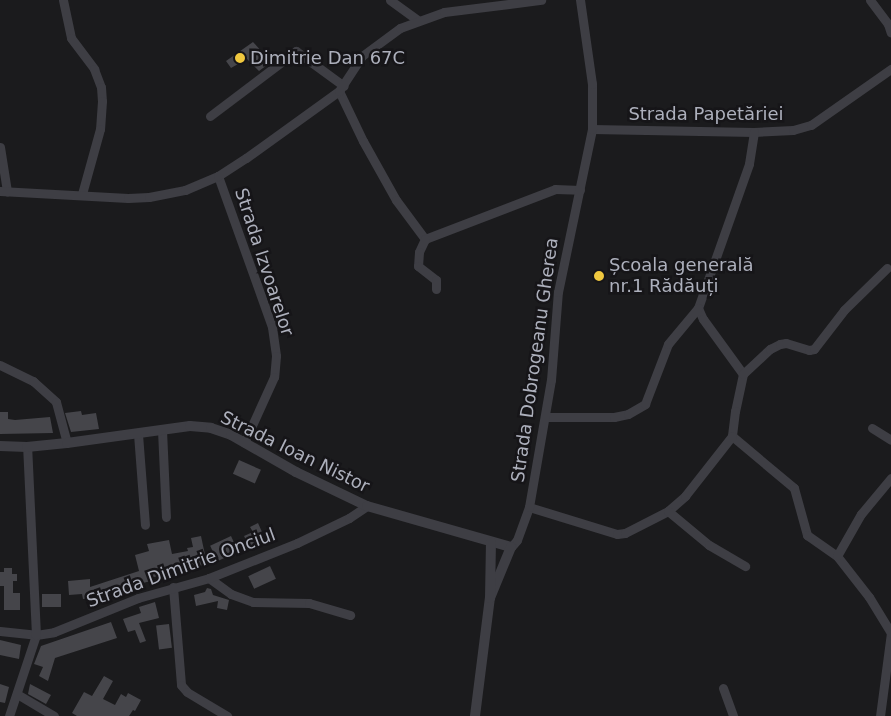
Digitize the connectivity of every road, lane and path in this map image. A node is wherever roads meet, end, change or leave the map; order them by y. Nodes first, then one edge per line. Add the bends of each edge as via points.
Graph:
1 (63, 0) edge
2 (390, 0) edge
3 (542, 0) edge
4 (580, 0) edge
5 (870, 0) edge
6 (418, 20) junction
7 (891, 33) edge
8 (891, 69) edge
9 (342, 89) junction
10 (210, 116) dead end
11 (592, 129) junction
12 (754, 132) junction
13 (0, 147) edge
14 (218, 176) junction
15 (580, 190) junction
16 (4, 191) edge
17 (82, 194) junction
18 (425, 239) junction
19 (888, 268) dead end
20 (436, 289) dead end
21 (698, 308) junction
22 (0, 365) edge
23 (743, 374) junction
24 (546, 417) junction
25 (872, 428) dead end
26 (162, 430) junction
27 (138, 434) junction
28 (732, 436) junction
29 (891, 440) edge
30 (67, 443) junction
31 (244, 443) junction
32 (0, 446) edge
33 (28, 447) junction
34 (891, 478) edge
35 (367, 506) junction
36 (530, 506) junction
37 (668, 511) junction
38 (166, 517) dead end
39 (145, 525) dead end
40 (491, 542) junction
41 (511, 547) junction
42 (837, 556) junction
43 (745, 566) dead end
44 (209, 578) junction
45 (173, 587) junction
46 (490, 598) junction
47 (350, 615) dead end
48 (0, 631) edge
49 (36, 635) junction
50 (723, 688) dead end
51 (17, 694) junction
52 (9, 716) edge
53 (54, 716) edge
54 (227, 716) edge
55 (475, 716) edge
56 (732, 716) edge
57 (880, 716) edge

1 - 17 street via 71,38 94,69 101,88 100,129
2 - 6 street
3 - 6 street via 444,12
4 - 11 street, Strada Dobrogeanu Gherea via 592,84
5 - 7 street
6 - 9 street via 371,48 354,66
8 - 12 street, Strada Papetăriei via 803,128
9 - 10 street via 296,51
9 - 14 street
9 - 18 street via 363,140 396,200
11 - 12 street, Strada Papetăriei
11 - 15 street, Strada Dobrogeanu Gherea
12 - 21 street via 749,164
13 - 16 street
14 - 17 street via 185,190 158,196 128,198
14 - 31 street, Strada Izvoarelor via 272,328 276,356 274,377
15 - 18 street via 549,191
15 - 24 street, Strada Dobrogeanu Gherea via 558,292
16 - 17 street
18 - 20 street via 419,252 418,266 436,280
19 - 23 street via 844,310 814,348 809,350 780,344
21 - 23 street via 703,320
21 - 24 street via 668,344 645,404 628,414 614,417
22 - 30 street via 34,382 56,402
23 - 28 street
24 - 36 street, Strada Dobrogeanu Gherea
25 - 29 street
26 - 27 street, Strada Ioan Nistor
26 - 31 street, Strada Ioan Nistor via 190,426 211,428
26 - 38 street
27 - 30 street, Strada Ioan Nistor
27 - 39 street
28 - 37 street via 685,496
28 - 42 street via 794,488 807,535
30 - 33 street, Strada Ioan Nistor
31 - 35 street, Strada Ioan Nistor
32 - 33 street, Strada Ioan Nistor
33 - 49 street
34 - 42 street via 861,514
35 - 40 street, Strada Ioan Nistor
35 - 44 street, Strada Dimitrie Onciul via 312,536
36 - 37 street via 617,534 633,530
36 - 41 street, Strada Dobrogeanu Gherea via 517,540
37 - 43 street via 709,544
40 - 41 street, Strada Ioan Nistor
40 - 46 street, Strada Dobrogeanu Gherea
41 - 46 street, Strada Dobrogeanu Gherea
42 - 57 street via 869,597 890,633
44 - 45 street, Strada Dimitrie Onciul
44 - 47 street via 231,594 254,602 309,603
45 - 49 street, Strada Dimitrie Onciul via 112,607 77,624
45 - 54 street via 181,685
46 - 55 street, Strada Dobrogeanu Gherea
48 - 49 street, Strada Dimitrie Onciul
49 - 51 street
50 - 56 street
51 - 52 street
51 - 53 street

